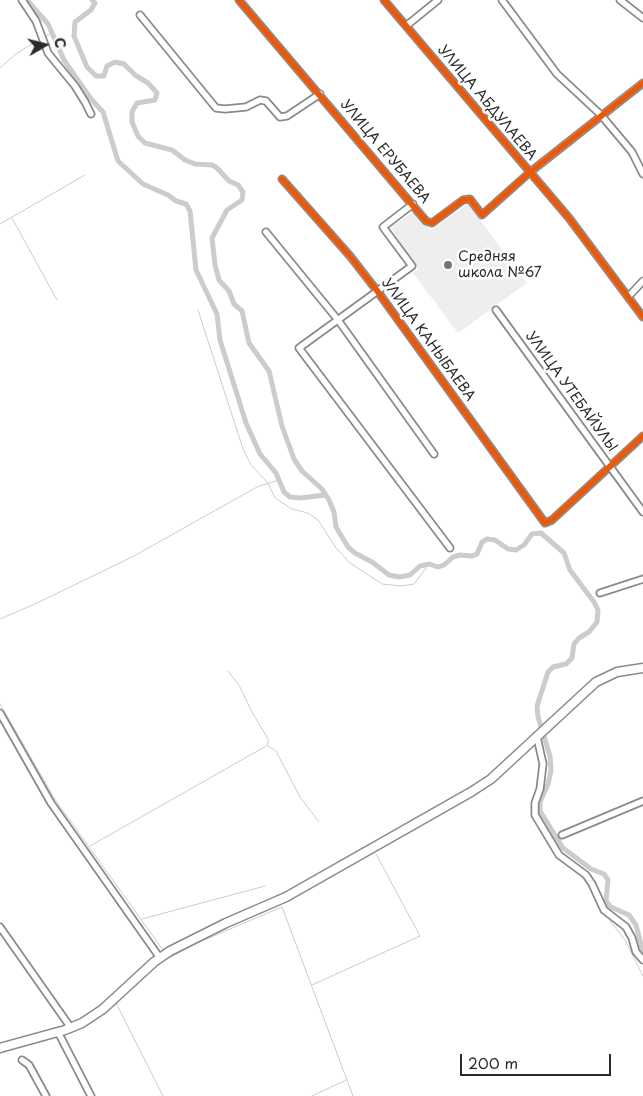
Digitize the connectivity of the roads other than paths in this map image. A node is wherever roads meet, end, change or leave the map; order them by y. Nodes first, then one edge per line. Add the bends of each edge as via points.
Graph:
1 (22, 0) edge
2 (240, 0) edge
3 (384, 0) edge
4 (438, 0) edge
5 (502, 0) edge
6 (620, 0) edge
7 (140, 15) dead end
8 (643, 18) edge
9 (406, 26) junction
10 (643, 83) edge
11 (320, 94) junction
12 (91, 114) dead end
13 (600, 115) junction
14 (530, 173) junction
15 (643, 174) edge
16 (282, 179) dead end
17 (413, 204) junction
18 (266, 232) dead end
19 (643, 281) edge
20 (378, 292) junction
21 (628, 297) junction
22 (496, 310) dead end
23 (643, 317) edge
24 (338, 320) junction
25 (643, 436) edge
26 (434, 454) dead end
27 (610, 467) junction
28 (643, 512) edge
29 (450, 548) dead end
30 (643, 579) edge
31 (600, 593) dead end
32 (643, 668) edge
33 (0, 714) edge
34 (541, 734) junction
35 (643, 801) edge
36 (562, 834) dead end
37 (0, 927) edge
38 (165, 955) junction
39 (643, 960) edge
40 (71, 1028) junction
41 (58, 1032) junction
42 (0, 1048) edge
43 (22, 1060) dead end
44 (46, 1096) edge
45 (91, 1096) edge

1 - 12 street via 36,21 48,53 75,86
2 - 11 street, УЛИЦА ЕРУБАЕВА
3 - 9 street, УЛИЦА АБДУЛАЕВА
4 - 9 street
5 - 13 street via 557,74
6 - 8 street
7 - 11 street via 216,108 246,107 260,100 266,101 280,117 287,116
9 - 14 street, УЛИЦА АБДУЛАЕВА
10 - 13 street, УЛИЦА ЕРУБАЕВА
11 - 17 street, УЛИЦА ЕРУБАЕВА
13 - 14 street, УЛИЦА ЕРУБАЕВА
13 - 15 street via 632,152
14 - 17 street, УЛИЦА ЕРУБАЕВА via 482,215 470,199 463,200 432,223 426,221
14 - 21 street, УЛИЦА АБДУЛАЕВА via 569,218
16 - 20 street, УЛИЦА КАНЫБАЕВА
17 - 20 street via 382,226 412,266
18 - 24 street
19 - 21 street
20 - 24 street
20 - 27 street, УЛИЦА КАНЫБАЕВА via 545,523
21 - 23 street, УЛИЦА АБДУЛАЕВА
22 - 27 street, УЛИЦА УТЕБАЙУЛЫ
24 - 26 street
24 - 29 street via 299,348
25 - 27 street
27 - 28 street, УЛИЦА УТЕБАЙУЛЫ
30 - 31 street
32 - 34 main road via 616,672 596,682
33 - 38 street via 51,803
34 - 38 main road via 491,779 471,792 286,897
34 - 39 street via 544,764 535,815 559,855 586,875 604,910 626,927 636,952
35 - 36 street
37 - 40 street
38 - 40 main road via 103,1009
40 - 41 main road
41 - 42 main road
41 - 45 street
43 - 44 street

